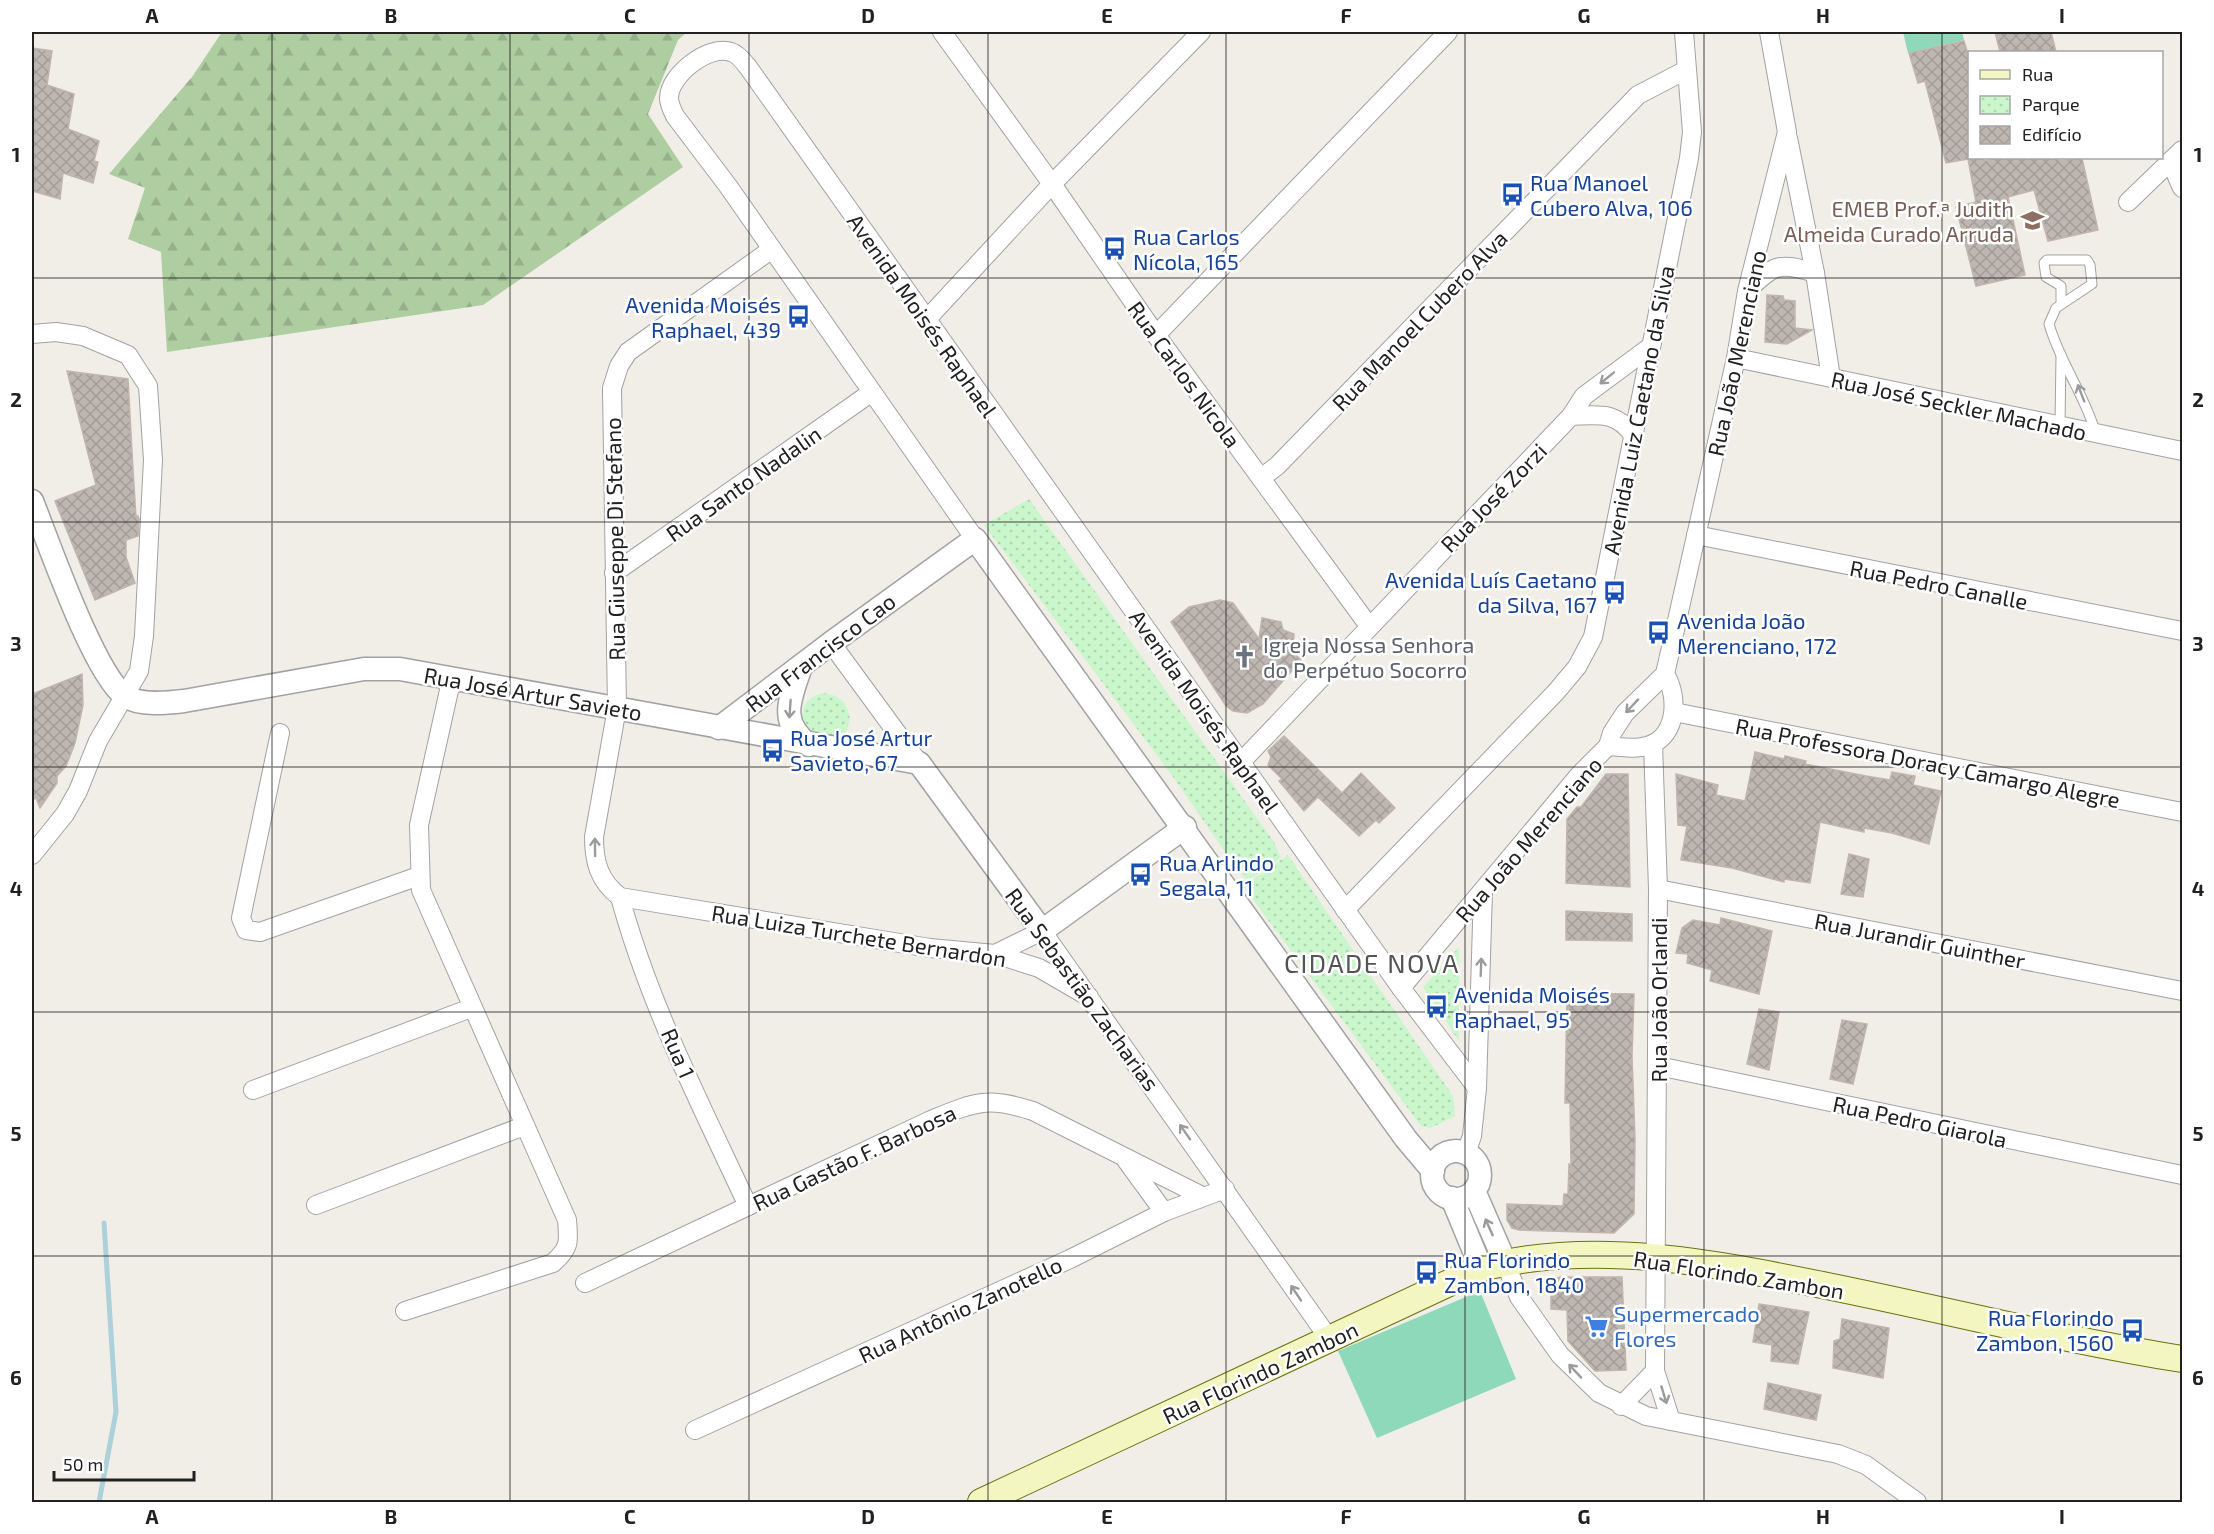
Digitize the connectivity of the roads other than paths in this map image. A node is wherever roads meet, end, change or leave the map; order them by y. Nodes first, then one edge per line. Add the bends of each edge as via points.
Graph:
1 (942, 32) edge
2 (1201, 32) edge
3 (1448, 32) edge
4 (1684, 32) edge
5 (1769, 32) edge
6 (1686, 70) junction
7 (1787, 132) junction
8 (2177, 156) edge
9 (1052, 184) junction
10 (2182, 188) edge
11 (2128, 202) dead end
12 (772, 249) junction
13 (1815, 273) junction
14 (1747, 291) junction
15 (2061, 304) junction
16 (927, 319) junction
17 (32, 334) edge
18 (1156, 334) junction
19 (1650, 348) junction
20 (2061, 355) junction
21 (1736, 358) junction
22 (1831, 378) junction
23 (872, 392) junction
24 (1571, 416) junction
25 (2060, 425) junction
26 (2096, 434) junction
27 (1633, 435) junction
28 (2182, 451) edge
29 (1260, 478) junction
30 (32, 501) edge
31 (1696, 535) junction
32 (975, 539) junction
33 (614, 573) junction
34 (1369, 626) junction
35 (2182, 631) edge
36 (831, 642) junction
37 (801, 666) junction
38 (1665, 674) junction
39 (452, 677) junction
40 (136, 699) junction
41 (618, 708) junction
42 (1674, 712) junction
43 (719, 728) junction
44 (280, 733) dead end
45 (1653, 744) junction
46 (809, 745) junction
47 (1608, 746) junction
48 (1242, 761) junction
49 (919, 763) junction
50 (2182, 812) edge
51 (1185, 827) junction
52 (32, 855) edge
53 (419, 876) junction
54 (1658, 890) junction
55 (1483, 891) junction
56 (620, 897) junction
57 (1345, 910) junction
58 (1042, 931) junction
59 (995, 954) junction
60 (1401, 988) junction
61 (2182, 991) edge
62 (1089, 997) junction
63 (471, 1008) junction
64 (1658, 1066) junction
65 (1477, 1088) junction
66 (253, 1090) dead end
67 (524, 1126) junction
68 (1466, 1153) junction
69 (1126, 1160) junction
70 (1432, 1171) junction
71 (2182, 1175) edge
72 (1225, 1189) junction
73 (1474, 1191) junction
74 (1202, 1196) junction
75 (1452, 1198) junction
76 (316, 1205) dead end
77 (748, 1206) junction
78 (1164, 1212) junction
79 (1654, 1256) junction
80 (1493, 1265) junction
81 (585, 1283) dead end
82 (405, 1311) dead end
83 (1330, 1340) junction
84 (2182, 1359) edge
85 (1655, 1371) junction
86 (1622, 1406) junction
87 (1671, 1421) junction
88 (696, 1430) dead end
89 (981, 1503) edge
90 (1917, 1503) edge

1 - 9 street, Rua Carlos Nicola
2 - 9 street
3 - 18 street
4 - 6 street, Avenida Luiz Caetano da Silva
5 - 7 street, Rua João Merenciano
6 - 19 street, Avenida Luiz Caetano da Silva via 1692,132 1689,158
6 - 29 street, Rua Manoel Cubero Alva via 1638,94 1277,466
7 - 13 street
7 - 14 street, Rua João Merenciano
8 - 10 street
8 - 11 street
9 - 16 street
9 - 18 street, Rua Carlos Nicola
12 - 16 street, Avenida Moisés Raphael via 670,104 675,80 687,65 714,52 731,51 748,68
12 - 23 street, Avenida Moisés Raphael
12 - 33 street, Rua Giuseppe Di Stefano via 628,352 619,366 612,388
13 - 14 street via 1782,265 1772,268
13 - 22 street
14 - 21 street, Rua João Merenciano
15 - 15 lane via 2090,287 2092,276 2087,260 2044,263 2046,277 2061,286
15 - 20 lane via 2049,324
16 - 48 street, Avenida Moisés Raphael
17 - 40 street via 83,336 119,350 128,355 148,386 153,460 144,636
18 - 29 street, Rua Carlos Nicola
19 -> 24 street, Rua José Zorzi via 1584,396
19 - 27 street, Avenida Luiz Caetano da Silva
20 - 25 lane
26 -> 20 lane via 2080,390
21 - 22 street, Rua José Seckler Machado
21 - 31 street, Rua João Merenciano
22 - 25 street, Rua José Seckler Machado
23 - 32 street, Avenida Moisés Raphael
23 - 33 street, Rua Santo Nadalin
24 - 27 street via 1610,416 1623,422
24 - 34 street, Rua José Zorzi
25 - 26 street, Rua José Seckler Machado
26 - 28 street, Rua José Seckler Machado
27 - 57 street, Avenida Luiz Caetano da Silva via 1593,637 1577,667
29 - 34 street, Rua Carlos Nicola
30 - 40 street via 79,619 109,678
31 - 35 street, Rua Pedro Canalle
31 - 38 street, Rua João Merenciano
32 - 36 street, Rua Francisco Cao
32 - 51 street, Avenida Moisés Raphael
33 - 41 street, Rua Giuseppe Di Stefano
34 - 48 street, Rua José Zorzi
36 - 37 street, Rua Francisco Cao
36 - 49 street, Rua Sebastião Zacharias
37 - 43 street, Rua Francisco Cao
37 -> 46 street via 789,718 798,737
38 - 42 street via 1675,694
38 -> 47 street, Rua João Merenciano via 1625,713
39 - 40 street, Rua José Artur Savieto via 400,669 364,669 184,701
39 - 41 street, Rua José Artur Savieto
39 - 53 street via 419,825
40 - 52 street via 98,741 65,814
41 - 43 street, Rua José Artur Savieto
56 -> 41 street, Rua Giuseppe Di Stefano via 608,888 594,855
42 - 45 street via 1671,723
42 - 50 street, Rua Professora Doracy Camargo Alegre
43 - 46 street, Rua José Artur Savieto
44 - 53 street via 241,918 246,930 260,932
45 - 47 street, Rua João Merenciano via 1637,748
45 - 54 street, Rua João Orlandi
46 - 49 street, Rua José Artur Savieto
47 - 55 street, Rua João Merenciano
48 - 57 street, Avenida Moisés Raphael
49 - 58 street, Rua Sebastião Zacharias
51 - 58 street
51 - 70 street, Avenida Moisés Raphael
53 - 63 street via 431,918
54 - 61 street, Rua Jurandir Guinther
54 - 64 street, Rua João Orlandi
55 - 60 street, Rua João Merenciano
65 -> 55 street
56 - 59 street, Rua Luiza Turchete Bernardon via 930,948
56 - 77 street, Rua 1 via 650,987
57 - 60 street, Avenida Moisés Raphael
58 - 59 street
58 - 62 street, Rua Sebastião Zacharias
59 - 62 street, Rua Luiza Turchete Bernardon via 1049,972
60 - 65 street, Avenida Moisés Raphael
72 -> 62 street, Rua Sebastião Zacharias
63 - 66 street
63 - 67 street
64 - 71 street, Rua Pedro Giarola
64 - 79 street, Rua João Orlandi
65 - 68 street via 1472,1137
67 - 76 street
67 - 82 street via 567,1220 569,1240 565,1252 553,1263
68 - 70 street via 1445,1154
68 - 73 street via 1479,1166
69 - 74 street, Rua Gastão F. Barbosa
69 - 77 street, Rua Gastão F. Barbosa via 1033,1111 989,1101 931,1120
69 - 78 street
70 - 75 street via 1437,1188
72 - 74 street, Rua Antônio Zanotello
83 -> 72 street, Rua Sebastião Zacharias
73 - 75 street
80 -> 73 street
74 - 78 street, Rua Antônio Zanotello
75 - 80 street
77 - 81 street, Rua Gastão F. Barbosa
78 - 88 street, Rua Antônio Zanotello
79 - 80 main road, Rua Florindo Zambon via 1560,1256
79 - 84 main road, Rua Florindo Zambon via 1780,1276
79 - 85 street, Rua João Orlandi
80 - 83 main road, Rua Florindo Zambon
86 -> 80 street via 1599,1394 1560,1355 1515,1289
83 - 89 main road, Rua Florindo Zambon
85 - 86 street
85 -> 87 street, Rua João Orlandi
86 - 87 street
87 - 90 street via 1838,1454 1866,1465

